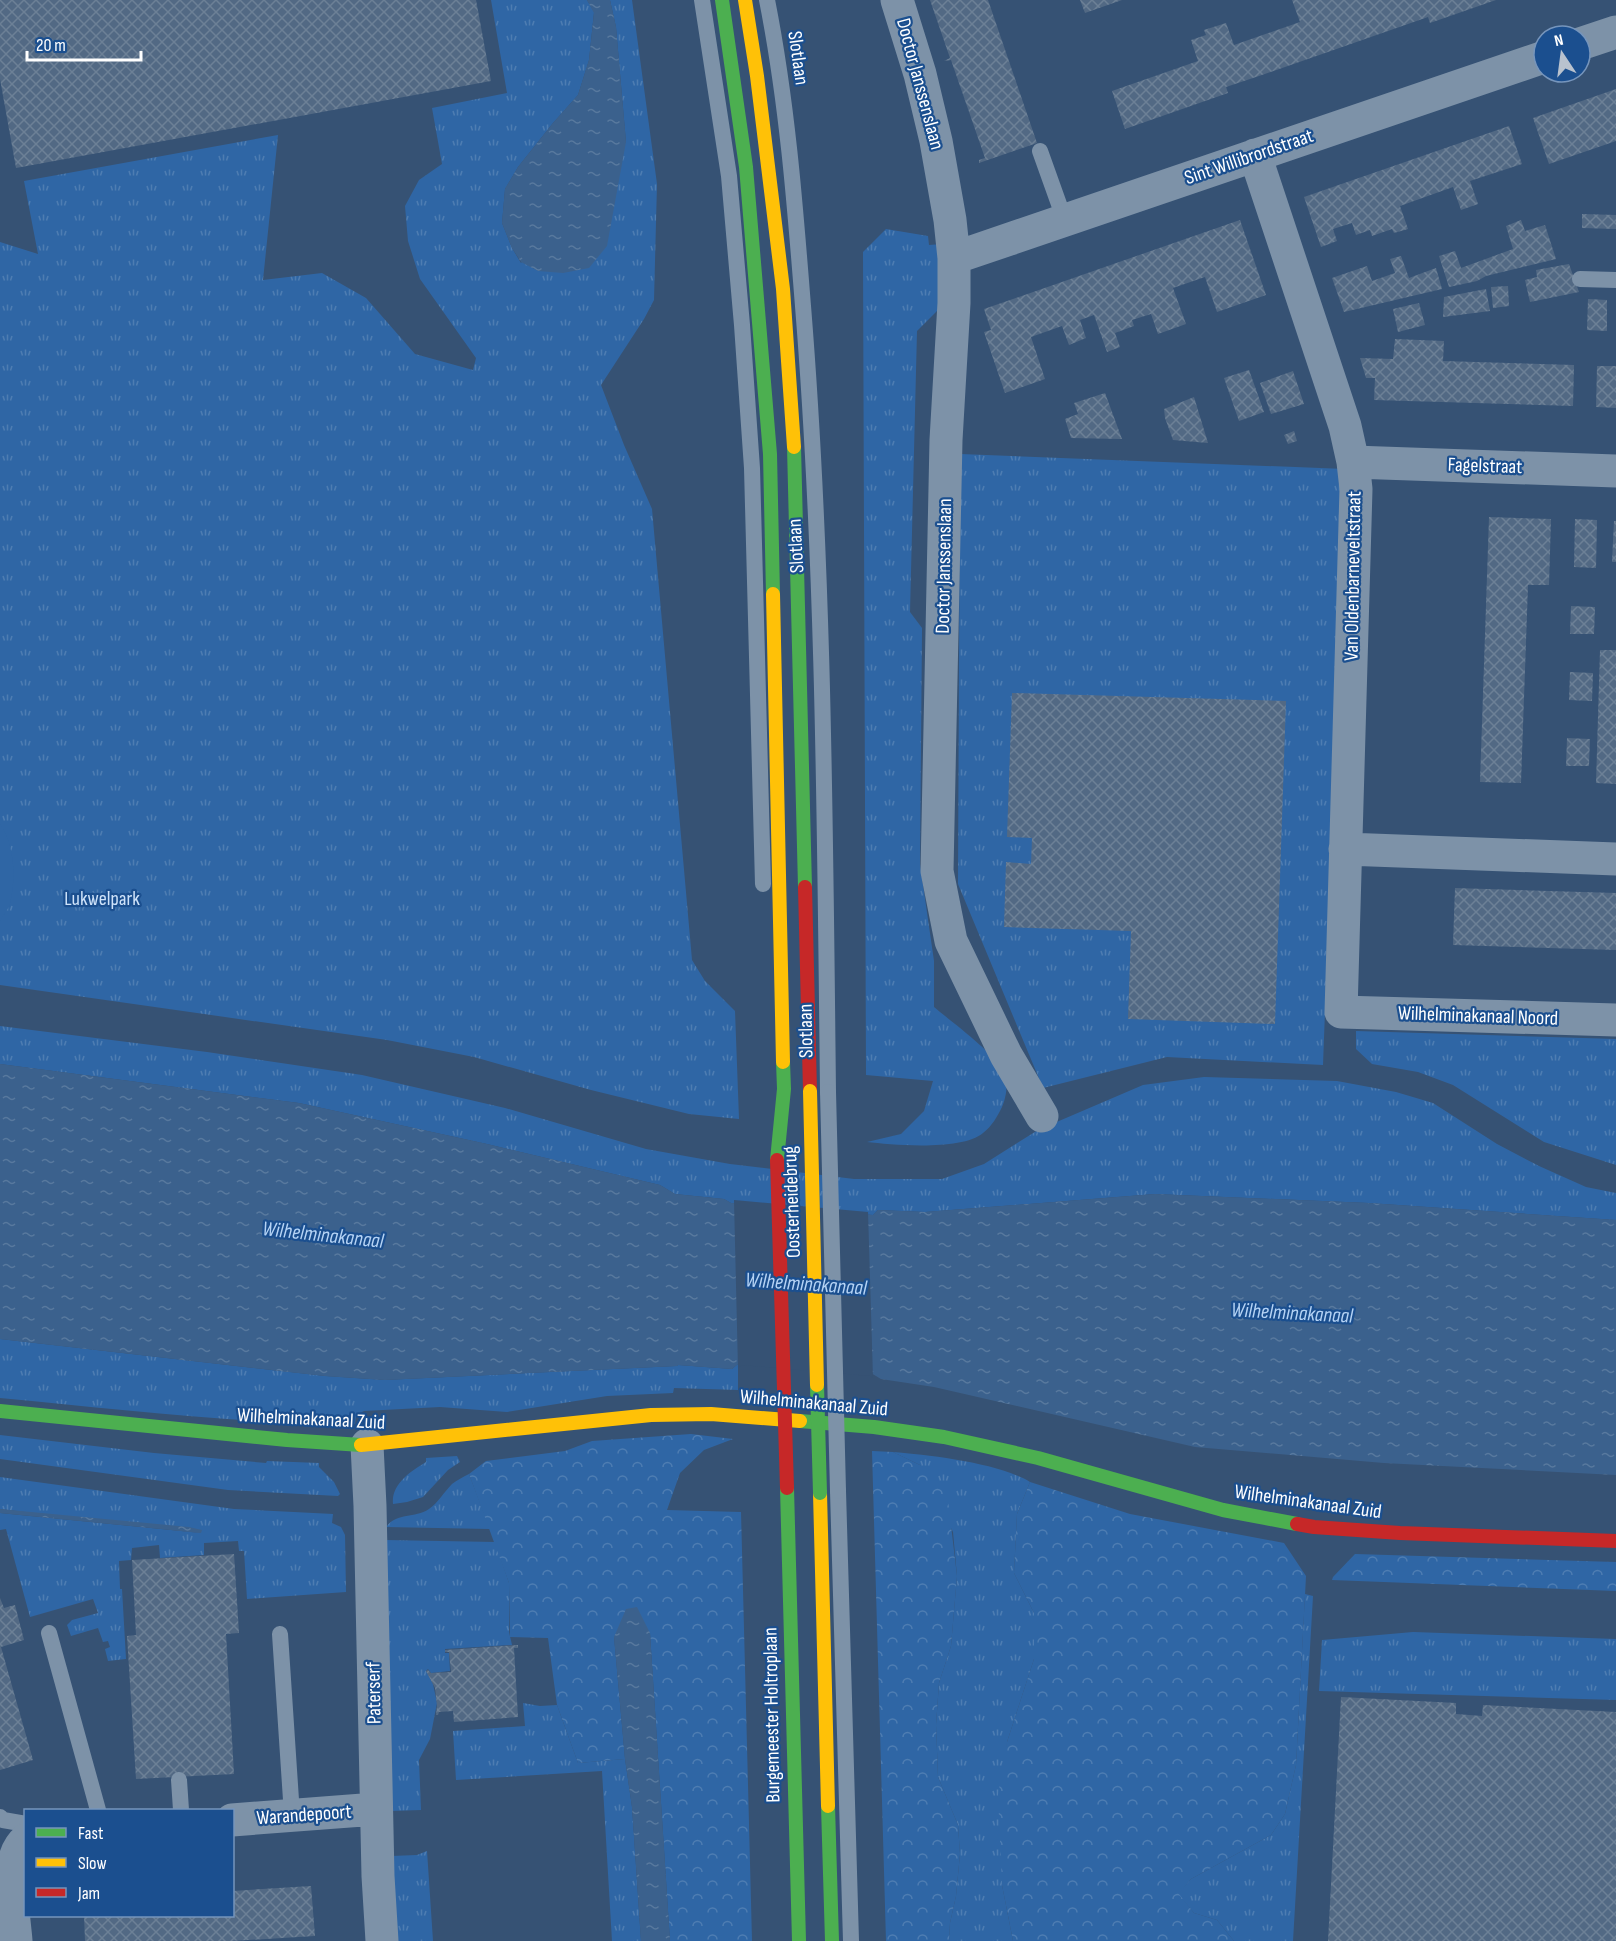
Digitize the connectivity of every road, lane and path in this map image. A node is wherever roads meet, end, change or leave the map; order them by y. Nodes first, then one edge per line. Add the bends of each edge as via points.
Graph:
1 (702, 0) edge
2 (722, 0) edge
3 (745, 0) edge
4 (767, 0) edge
5 (897, 0) edge
6 (1616, 32) edge
7 (1592, 40) edge
8 (1532, 61) edge
9 (1040, 151) dead end
10 (1255, 155) junction
11 (1065, 220) junction
12 (954, 258) junction
13 (1580, 279) dead end
14 (1616, 280) edge
15 (1353, 462) junction
16 (1616, 471) edge
17 (1345, 849) junction
18 (1616, 859) edge
19 (1341, 1012) joint
20 (1616, 1020) edge
21 (777, 1088) junction
22 (810, 1090) joint
23 (828, 1092) joint
24 (1041, 1116) dead end
25 (777, 1160) joint
26 (0, 1411) edge
27 (367, 1445) junction
28 (787, 1488) joint
29 (1616, 1541) edge
30 (49, 1633) dead end
31 (280, 1634) dead end
32 (179, 1780) dead end
33 (98, 1809) edge
34 (181, 1809) edge
35 (376, 1809) junction
36 (292, 1815) junction
37 (0, 1816) edge
38 (234, 1820) edge
39 (24, 1824) edge
40 (24, 1841) edge
41 (16, 1941) edge
42 (382, 1941) edge
43 (799, 1941) edge
44 (832, 1941) edge
45 (851, 1941) edge

1 - 21 lane, Slotlaan via 729,176 752,468
2 - 21 street, Slotlaan via 746,167 770,454
3 - 22 street, Slotlaan via 783,289 794,448
4 - 23 lane, Slotlaan via 796,217 810,396 819,573
5 - 12 street, Doctor Janssenslaan via 936,141
6 - 7 street
8 - 10 street, Sint Willibrordstraat
9 - 11 lane
10 - 11 street, Sint Willibrordstraat
10 - 15 street, Van Oldenbarneveltstraat via 1335,394
11 - 12 street, Sint Willibrordstraat
12 - 24 street, Doctor Janssenslaan via 937,871 951,941 1006,1055
13 - 14 lane
15 - 16 street, Fagelstraat
15 - 17 street, Van Oldenbarneveltstraat via 1356,489
17 - 18 street
17 - 19 street, Van Oldenbarneveltstraat
19 - 20 street, Wilhelminakanaal Noord
21 - 25 lane, Oosterheidebrug
22 - 44 street, Oosterheidebrug, bridge
23 - 45 lane, Oosterheidebrug, bridge
25 - 28 street, Oosterheidebrug, bridge
26 - 27 street, Wilhelminakanaal Zuid
27 - 29 street, Wilhelminakanaal Zuid via 628,1417 722,1415 874,1427 944,1437 1038,1458 1223,1510 1314,1527
27 - 35 street, Paterserf
28 - 43 street, Burgemeester Holtroplaan
30 - 33 lane
31 - 36 lane
32 - 34 lane
35 - 36 street, Warandepoort
35 - 42 street, Paterserf
36 - 38 street, Warandepoort
37 - 39 lane
40 - 41 street via 19,1845 12,1868

